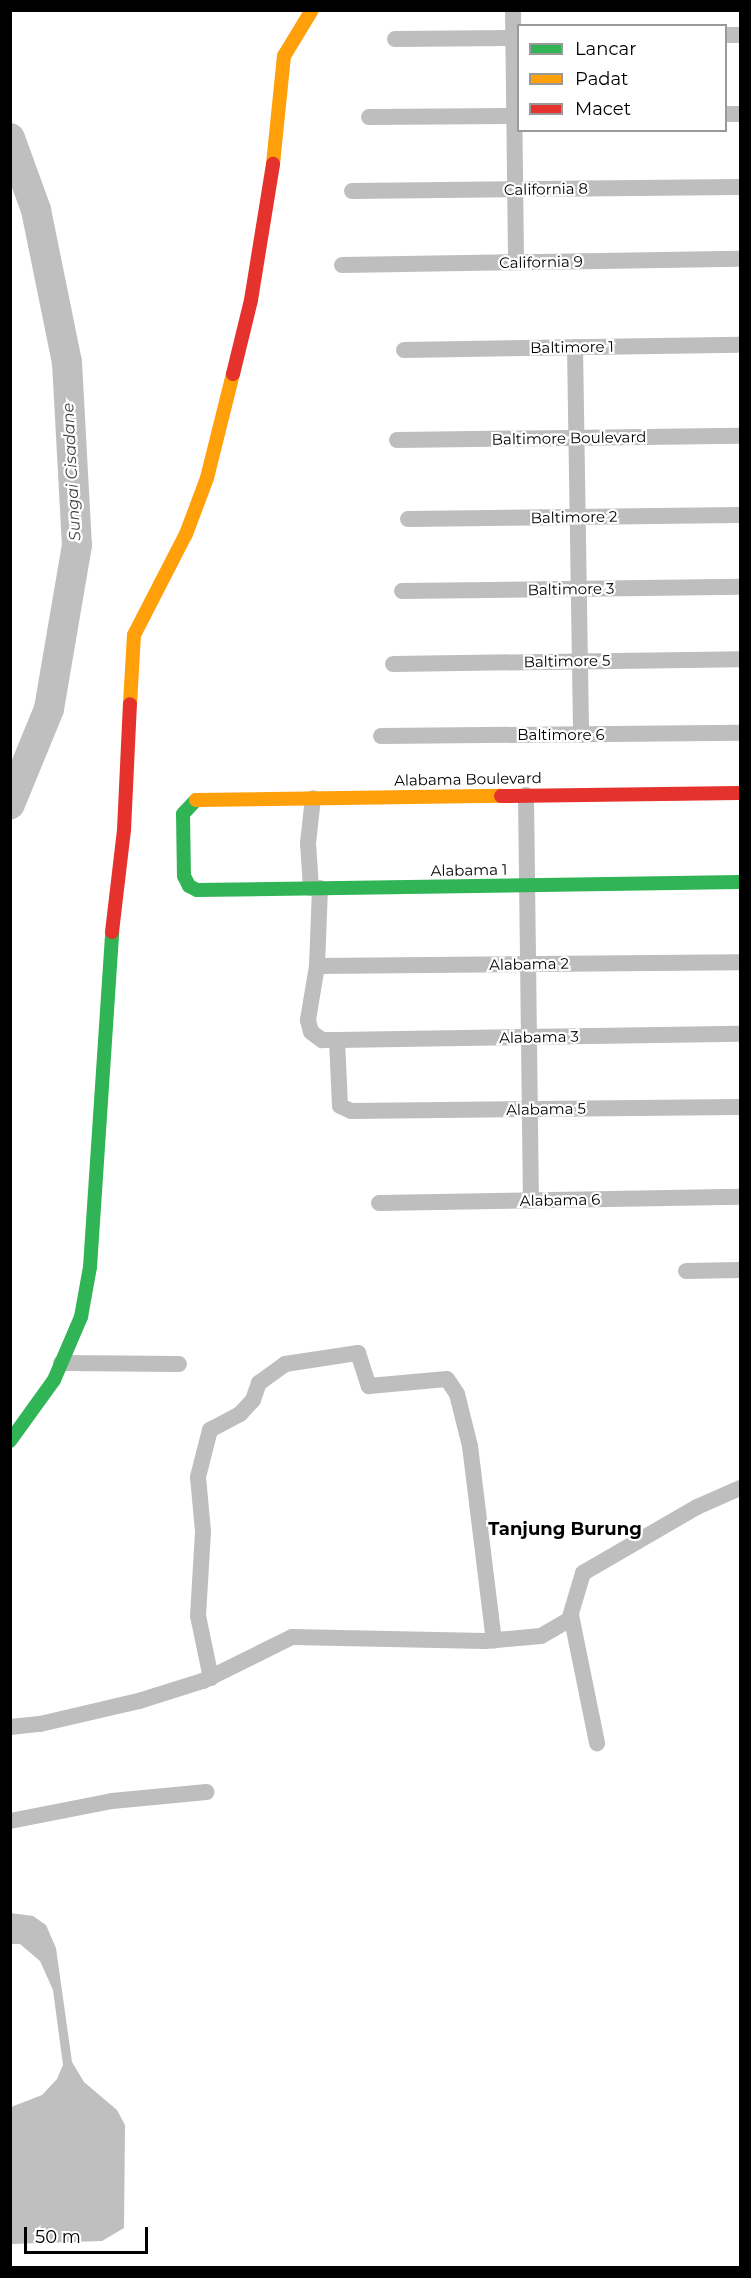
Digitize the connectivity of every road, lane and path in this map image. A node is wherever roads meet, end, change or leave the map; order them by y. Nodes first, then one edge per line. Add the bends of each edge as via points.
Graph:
1 (312, 10) edge
2 (513, 10) edge
3 (516, 38) edge
4 (395, 39) dead end
5 (517, 116) edge
6 (369, 117) dead end
7 (741, 187) edge
8 (516, 189) junction
9 (352, 191) dead end
10 (741, 259) edge
11 (516, 262) junction
12 (342, 265) dead end
13 (741, 345) edge
14 (575, 347) junction
15 (404, 350) dead end
16 (741, 436) edge
17 (576, 438) junction
18 (397, 440) dead end
19 (741, 515) edge
20 (578, 517) junction
21 (408, 519) dead end
22 (741, 587) edge
23 (579, 589) junction
24 (402, 591) dead end
25 (741, 659) edge
26 (580, 661) junction
27 (393, 664) dead end
28 (741, 734) edge
29 (581, 735) junction
30 (381, 736) dead end
31 (741, 793) edge
32 (526, 795) junction
33 (313, 798) junction
34 (741, 882) edge
35 (527, 885) junction
36 (315, 888) junction
37 (197, 890) joint
38 (741, 962) edge
39 (528, 964) junction
40 (317, 966) junction
41 (741, 1034) edge
42 (529, 1037) junction
43 (337, 1040) junction
44 (741, 1107) edge
45 (530, 1109) junction
46 (741, 1197) edge
47 (531, 1201) junction
48 (379, 1203) dead end
49 (686, 1270) dead end
50 (741, 1270) edge
51 (61, 1363) junction
52 (179, 1364) dead end
53 (10, 1441) edge
54 (741, 1488) edge
55 (571, 1615) junction
56 (494, 1641) junction
57 (211, 1678) junction
58 (10, 1727) edge
59 (597, 1743) dead end
60 (207, 1792) dead end
61 (10, 1821) edge

1 - 51 street via 284,56 276,145 251,300 207,478 186,534 134,636 124,830 111,941 90,1267 81,1317
2 - 3 street
3 - 4 street
3 - 5 street
5 - 6 street
5 - 8 street
7 - 8 street, California 8
8 - 9 street, California 8
8 - 11 street
10 - 11 street, California 9
11 - 12 street, California 9
13 - 14 street, Baltimore 1
14 - 15 street, Baltimore 1
14 - 17 street
16 - 17 street, Baltimore Boulevard
17 - 18 street, Baltimore Boulevard
17 - 20 street
19 - 20 street, Baltimore 2
20 - 21 street, Baltimore 2
20 - 23 street
22 - 23 street, Baltimore 3
23 - 24 street, Baltimore 3
23 - 26 street
25 - 26 street, Baltimore 5
26 - 27 street, Baltimore 5
26 - 29 street
28 - 29 street, Baltimore 6
29 - 30 street, Baltimore 6
31 - 32 street, Alabama Boulevard
32 - 33 street, Alabama Boulevard
32 - 35 street
33 - 36 street via 308,843
33 - 37 street, Alabama Boulevard via 196,799 187,805 183,814 184,876 189,886
34 - 35 street, Alabama 1
35 - 36 street, Alabama 1
35 - 39 street
36 - 37 street, Alabama 1
36 - 40 street
38 - 39 street, Alabama 2
39 - 40 street, Alabama 2
39 - 42 street
40 - 43 street via 308,1020 311,1032 322,1040
41 - 42 street, Alabama 3
42 - 43 street, Alabama 3
42 - 45 street
43 - 45 street, Alabama 5 via 337,1095 340,1106 351,1111
44 - 45 street, Alabama 5
45 - 47 street
46 - 47 street, Alabama 6
47 - 48 street, Alabama 6
49 - 50 street
51 - 52 street
51 - 53 street via 54,1380
54 - 55 street via 697,1508 583,1573
55 - 56 street via 558,1629 541,1636
55 - 59 street
56 - 57 street via 292,1637
56 - 57 street via 470,1446 457,1394 447,1379 369,1386 358,1353 285,1364 259,1383 253,1400 240,1414 210,1430 198,1477 203,1531 198,1616
57 - 58 street via 139,1701
60 - 61 street via 112,1801

